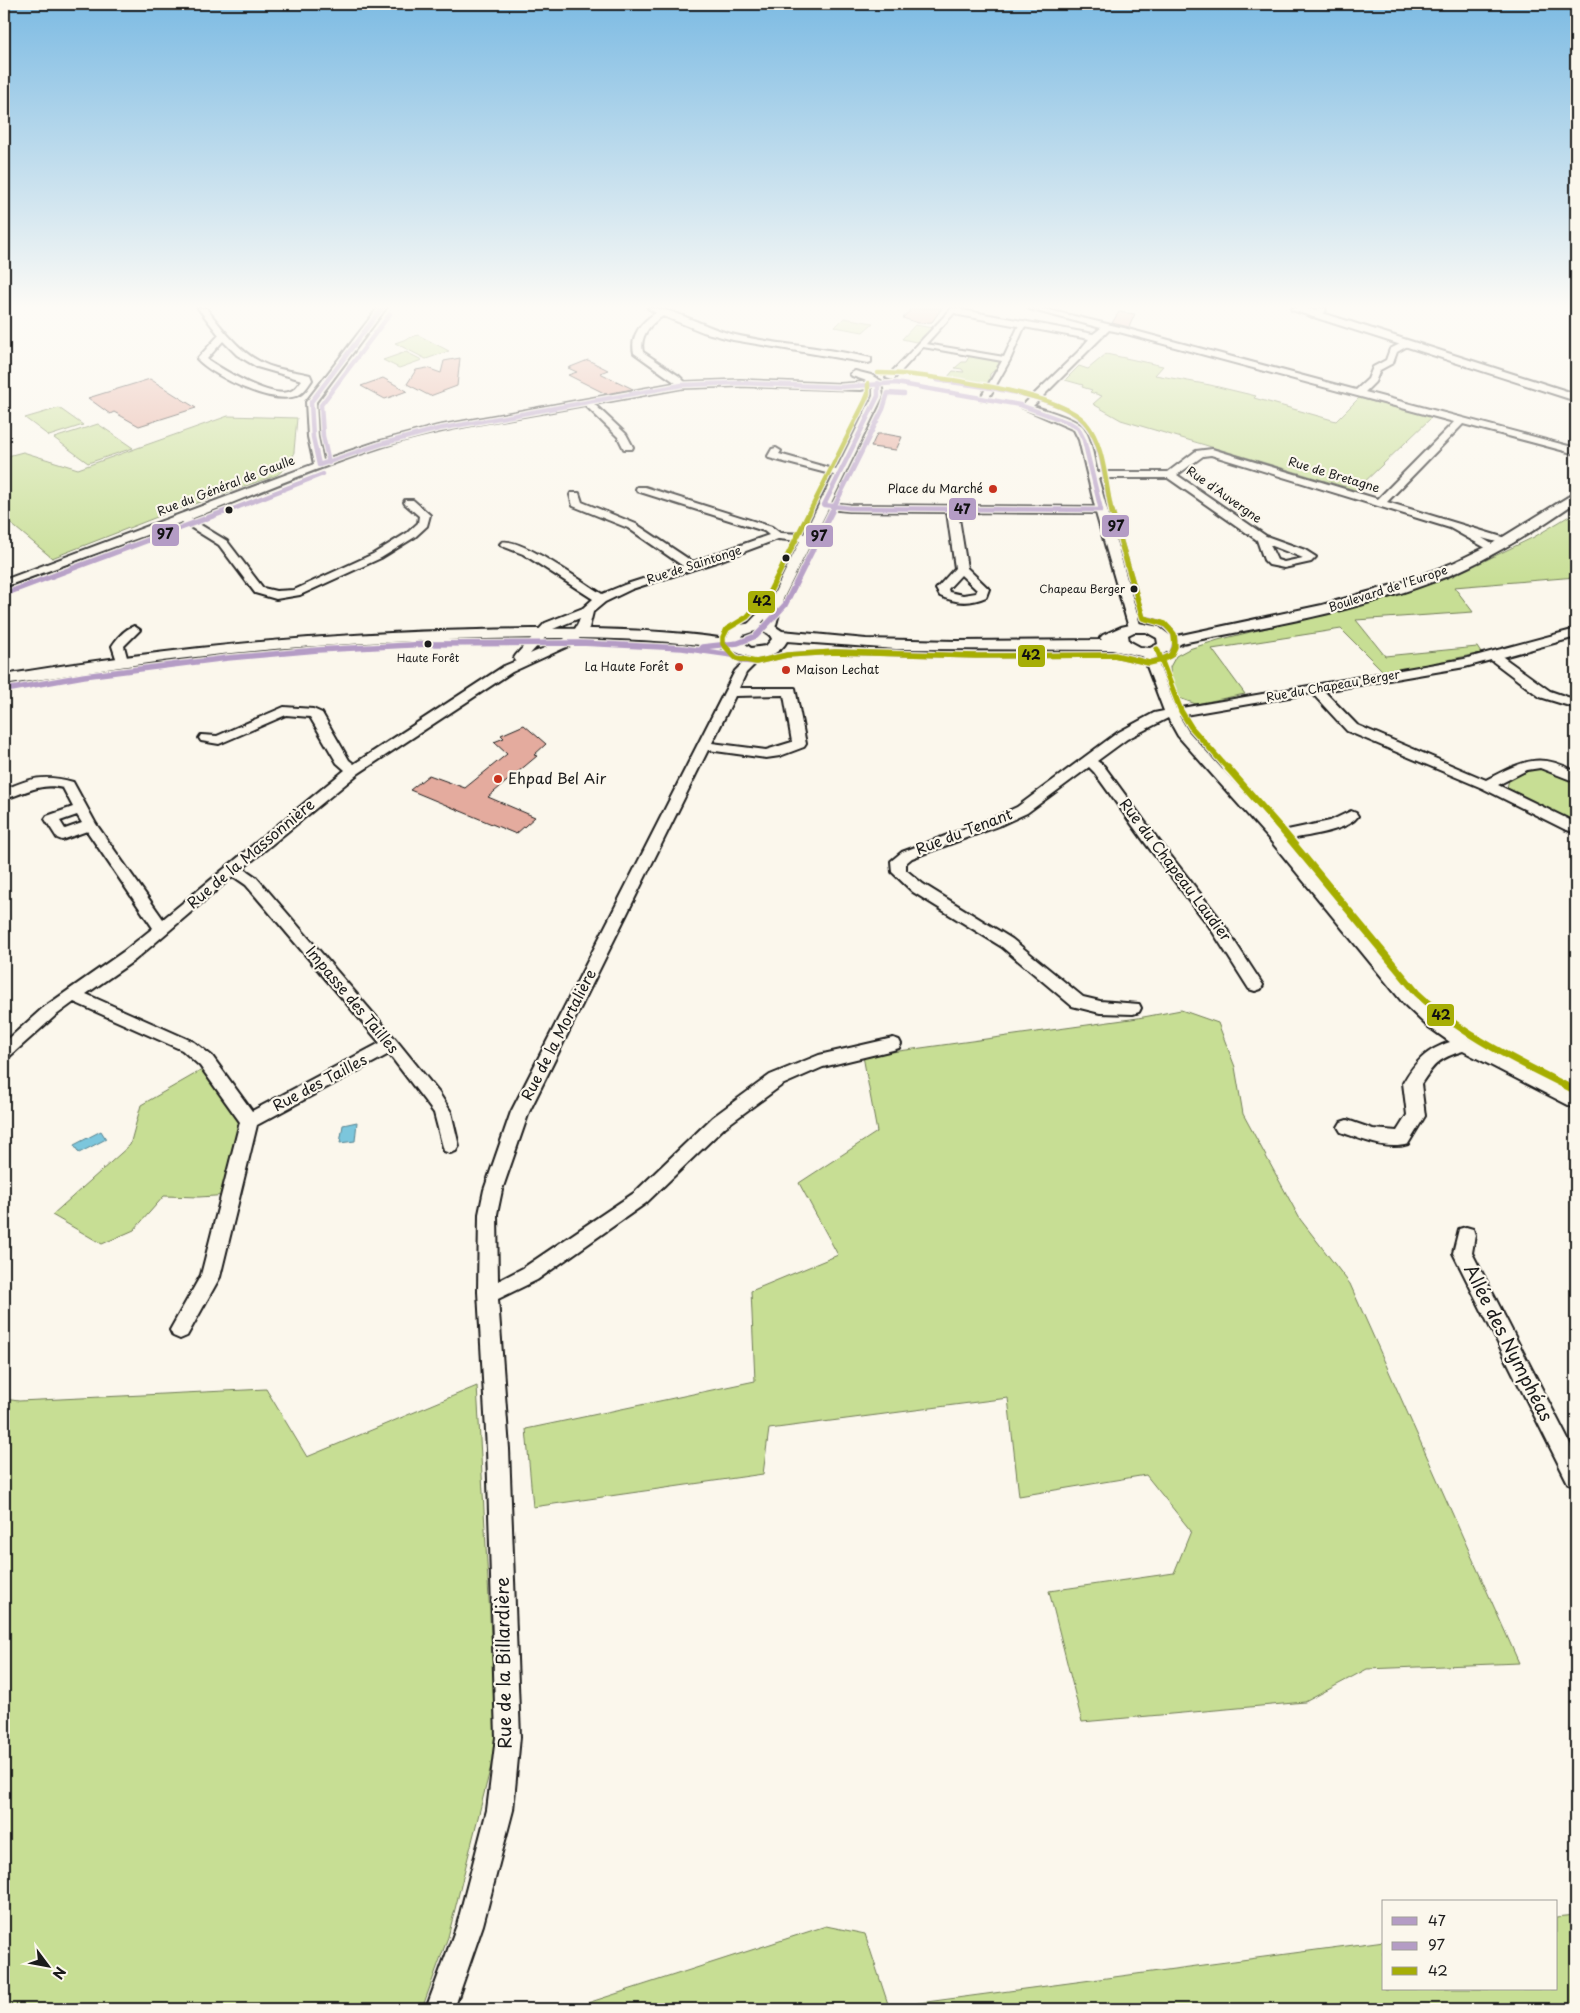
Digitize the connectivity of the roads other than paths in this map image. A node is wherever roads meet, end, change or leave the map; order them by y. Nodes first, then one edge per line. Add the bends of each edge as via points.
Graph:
1 (311, 402) edge
2 (587, 402) joint
3 (875, 402) edge
4 (1031, 402) edge
5 (1395, 402) edge
6 (1461, 420) junction
7 (628, 447) dead end
8 (776, 451) dead end
9 (1576, 451) edge
10 (319, 465) junction
11 (840, 474) junction
12 (1092, 475) junction
13 (1170, 475) junction
14 (641, 489) dead end
15 (576, 494) dead end
16 (1576, 496) edge
17 (410, 502) dead end
18 (1379, 504) junction
19 (824, 505) junction
20 (952, 510) junction
21 (1101, 510) junction
22 (183, 518) junction
23 (1454, 526) junction
24 (777, 536) junction
25 (807, 538) junction
26 (1262, 538) dead end
27 (1508, 542) junction
28 (506, 544) dead end
29 (1493, 549) junction
30 (691, 566) junction
31 (961, 569) dead end
32 (4, 584) edge
33 (777, 599) junction
34 (602, 600) junction
35 (587, 611) junction
36 (1242, 626) junction
37 (751, 627) junction
38 (1135, 628) junction
39 (134, 630) dead end
40 (1156, 631) junction
41 (541, 633) junction
42 (580, 633) junction
43 (1576, 633) edge
44 (771, 640) junction
45 (1123, 641) junction
46 (737, 642) junction
47 (1166, 645) junction
48 (1148, 653) junction
49 (1494, 656) junction
50 (122, 661) junction
51 (508, 669) junction
52 (741, 671) junction
53 (4, 680) edge
54 (1316, 690) junction
55 (731, 692) junction
56 (1576, 704) edge
57 (1172, 715) junction
58 (206, 738) dead end
59 (704, 746) junction
60 (1088, 760) junction
61 (354, 770) junction
62 (1576, 778) edge
63 (1487, 785) junction
64 (4, 795) edge
65 (81, 809) junction
66 (1351, 816) dead end
67 (90, 825) junction
68 (1576, 828) edge
69 (1275, 837) junction
70 (234, 868) junction
71 (165, 926) junction
72 (1256, 985) dead end
73 (73, 995) junction
74 (1133, 1008) dead end
75 (893, 1044) dead end
76 (1464, 1044) junction
77 (391, 1045) junction
78 (4, 1052) edge
79 (1576, 1102) edge
80 (249, 1121) junction
81 (1347, 1127) dead end
82 (450, 1146) dead end
83 (1466, 1234) dead end
84 (488, 1292) junction
85 (180, 1330) dead end
86 (497, 1428) joint
87 (1576, 1476) edge
88 (440, 2009) edge

1 - 10 street via 312,437
2 - 7 street via 622,436
2 - 10 street, Rue du Général de Gaulle via 438,430 381,444
3 - 11 street
4 - 12 street via 1026,407 1078,428
5 - 6 street
6 - 9 street
6 - 18 street
8 - 11 street via 773,456
10 - 22 street, Rue du Général de Gaulle
11 - 19 street
12 - 13 street
12 - 21 street
13 - 18 street, Rue de Bretagne via 1206,452
13 - 26 street, Rue d'Auvergne
14 - 24 street via 768,529
15 - 30 street via 577,504 632,526
16 - 27 street, Boulevard de l'Europe
17 - 22 street via 425,515 423,524 411,535 377,556 296,593 276,595 260,590 223,543
18 - 23 street, Rue de Bretagne
19 - 20 street
19 - 25 street
20 - 21 street
20 - 31 street
21 - 38 street
22 - 32 street, Rue du Général de Gaulle
23 - 27 street, Rue de Bretagne
23 - 29 street, Rue de Bretagne
24 - 25 street, Rue de Saintonge
24 - 30 street, Rue de Saintonge
25 - 33 street
27 - 29 street, Boulevard de l'Europe
28 - 34 street via 527,552
29 - 36 street, Boulevard de l'Europe via 1442,573 1392,590 1320,611
30 - 34 street, Rue de Saintonge via 635,584
33 - 37 street
33 - 44 street via 770,624
34 - 35 street, Rue de Saintonge
35 - 41 street, Rue de Saintonge via 549,626
35 - 42 street
36 - 40 street, Boulevard de l'Europe
36 - 47 street, Boulevard de l'Europe
37 - 44 street
37 - 46 street
38 - 40 street, Boulevard de l'Europe
38 - 45 street via 1128,630
39 - 50 street via 118,646
40 - 47 street via 1164,636
41 - 42 street
41 - 50 street via 317,640
41 - 51 street, Rue de la Massonnière
42 - 46 street
42 - 51 street, Rue de la Massonnière via 566,643
43 - 49 street, Rue du Chapeau Berger
44 - 45 street via 976,646
44 - 46 street
44 - 52 street, Rue de la Mortalière
45 - 48 street via 1136,651
46 - 52 street, Rue de la Mortalière
47 - 48 street, Boulevard de l'Europe via 1161,650
48 - 57 street
49 - 54 street, Rue du Chapeau Berger
49 - 56 street via 1545,694
50 - 53 street
51 - 61 street, Rue de la Massonnière
52 - 55 street, Rue de la Mortalière
54 - 57 street, Rue du Chapeau Berger
54 - 63 street via 1352,728
55 - 59 street, Rue de la Mortalière
55 - 59 street via 790,691 799,744 766,754
57 - 60 street, Rue du Tenant via 1150,720
57 - 69 street via 1183,733
58 - 61 street via 219,740 284,712 313,713 344,763
59 - 84 street, Rue de la Mortalière via 520,1112 502,1161 488,1214
60 - 72 street, Rue du Chapeau Laudier via 1099,769 1201,904 1239,955
60 - 74 street, Rue du Tenant via 1022,810 907,855 898,861 899,872 918,888 1007,943 1078,1002 1100,1008
61 - 70 street, Rue de la Massonnière
62 - 63 street via 1554,765 1532,763
63 - 68 street
64 - 65 street via 51,779 68,785
65 - 67 street
65 - 67 street via 52,819 62,835
66 - 69 street via 1334,826
67 - 71 street via 158,924
69 - 76 street via 1410,1000
70 - 71 street, Rue de la Massonnière
70 - 77 street, Impasse des Tailles via 251,881
71 - 73 street, Rue de la Massonnière
73 - 78 street, Rue de la Massonnière
73 - 80 street via 188,1046 206,1061
75 - 84 street via 819,1061 776,1080 719,1122 640,1198 530,1274
76 - 79 street
76 - 81 street via 1429,1059 1412,1083 1416,1116 1402,1139 1373,1136
77 - 80 street, Rue des Tailles
77 - 82 street, Impasse des Tailles via 442,1112
80 - 85 street via 210,1277
83 - 87 street, Allée des Nymphéas via 1462,1253
84 - 86 street, Rue de la Mortalière
86 - 88 street, Rue de la Billardière via 508,1736 500,1810 470,1925

